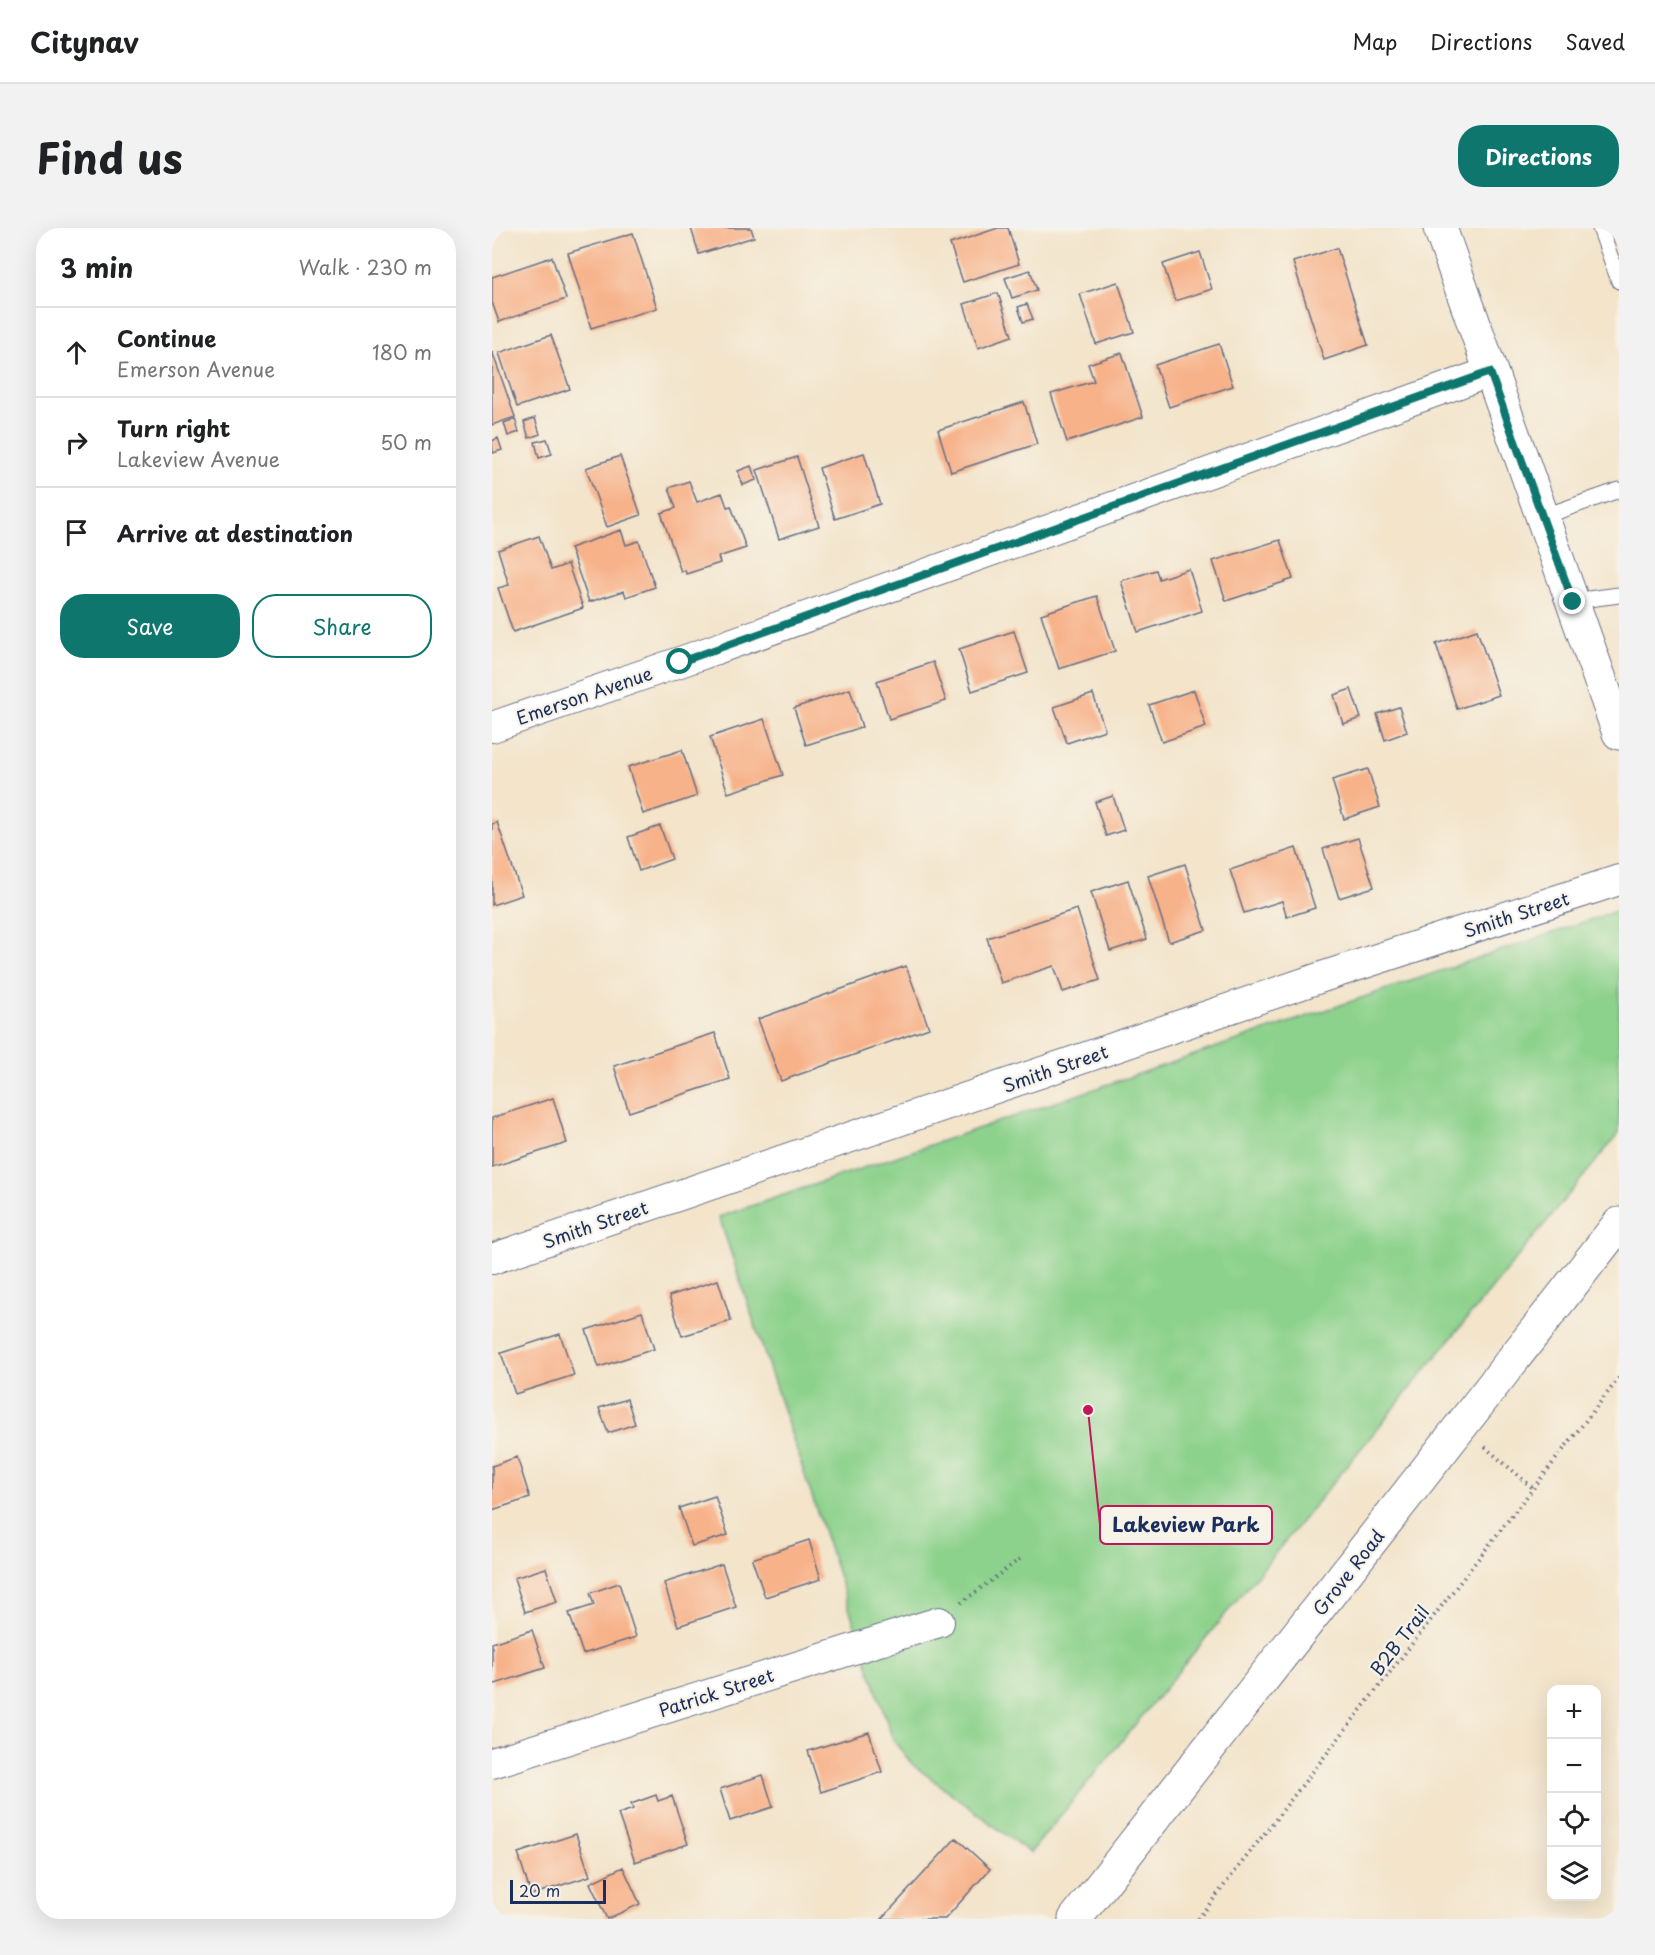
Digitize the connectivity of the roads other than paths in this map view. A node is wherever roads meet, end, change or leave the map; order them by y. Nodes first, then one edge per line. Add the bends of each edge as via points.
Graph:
1 (1440, 228) edge
2 (1599, 228) edge
3 (1619, 281) edge
4 (1490, 372) junction
5 (1619, 490) edge
6 (1542, 517) junction
7 (1619, 595) edge
8 (1573, 602) junction
9 (492, 727) edge
10 (1619, 733) edge
11 (1619, 880) edge
12 (1619, 1224) edge
13 (492, 1259) edge
14 (939, 1622) road end
15 (492, 1763) edge
16 (1075, 1919) edge

1 - 4 main road
2 - 3 lane
4 - 6 main road
4 - 9 street, Emerson Avenue
5 - 6 lane
6 - 8 main road
7 - 8 lane
8 - 10 main road
11 - 13 street, Smith Street
12 - 16 main road, Grove Road
14 - 15 street, Patrick Street

